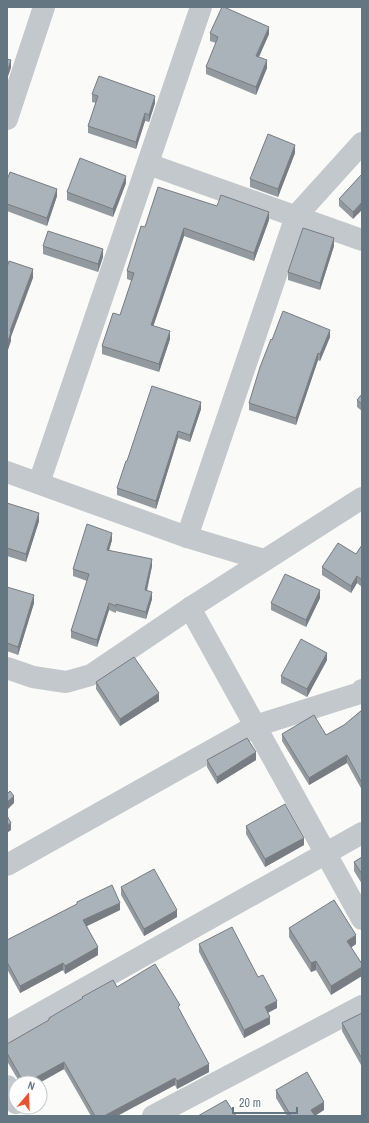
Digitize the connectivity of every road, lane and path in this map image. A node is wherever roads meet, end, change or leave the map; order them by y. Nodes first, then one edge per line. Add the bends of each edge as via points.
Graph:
1 (44, 7) edge
2 (201, 7) edge
3 (7, 119) edge
4 (362, 143) edge
5 (148, 164) junction
6 (296, 216) junction
7 (362, 240) edge
8 (7, 472) edge
9 (39, 483) junction
10 (362, 498) edge
11 (187, 537) junction
12 (264, 560) junction
13 (190, 608) junction
14 (7, 668) edge
15 (362, 690) edge
16 (255, 726) junction
17 (362, 833) edge
18 (326, 853) junction
19 (7, 865) edge
20 (362, 919) edge
21 (362, 1006) edge
22 (7, 1032) edge
23 (153, 1116) edge

1 - 3 street
2 - 5 street
4 - 6 street
5 - 6 street
5 - 9 street
6 - 7 street
6 - 11 street
8 - 9 street
9 - 11 street
10 - 12 street
11 - 12 street
12 - 13 street
13 - 14 street via 91,675 66,682 34,677
13 - 16 street
15 - 16 street via 360,693
16 - 18 street
16 - 19 street
17 - 18 street
18 - 20 street
18 - 22 street
21 - 23 street

